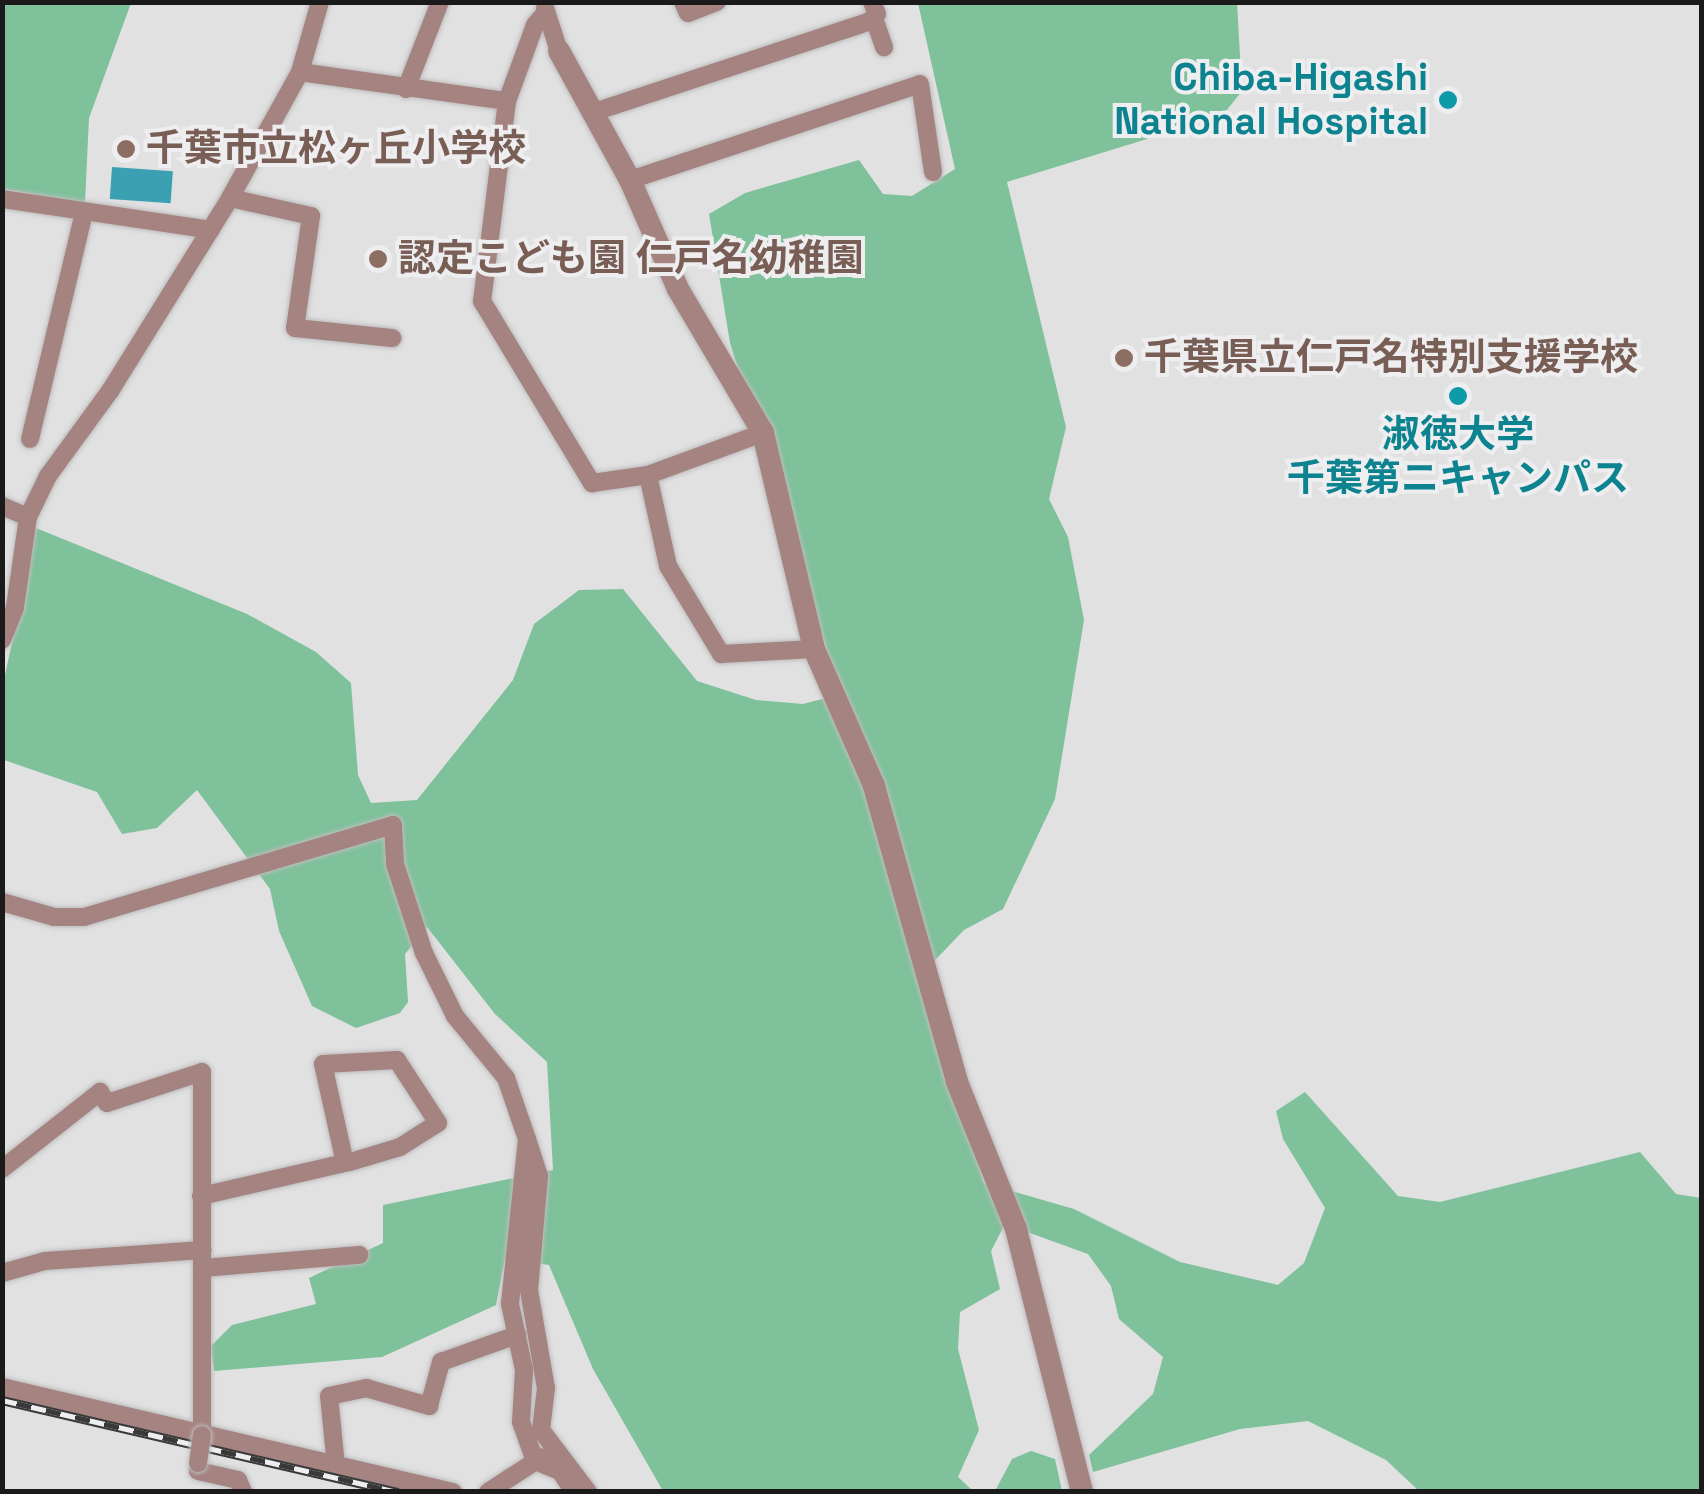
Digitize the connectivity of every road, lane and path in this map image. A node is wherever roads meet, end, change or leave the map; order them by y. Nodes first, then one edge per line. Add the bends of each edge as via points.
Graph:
1 (320, 2) edge
2 (440, 2) edge
3 (684, 2) edge
4 (717, 2) edge
5 (545, 8) edge
6 (873, 10) edge
7 (884, 47) dead end
8 (559, 51) joint
9 (918, 63) dead end
10 (300, 72) junction
11 (920, 84) junction
12 (406, 89) junction
13 (507, 101) junction
14 (594, 112) junction
15 (933, 172) dead end
16 (630, 180) junction
17 (230, 198) junction
18 (2, 199) edge
19 (84, 212) junction
20 (212, 230) junction
21 (392, 338) dead end
22 (763, 433) junction
23 (30, 438) dead end
24 (648, 475) junction
25 (2, 506) edge
26 (28, 517) junction
27 (9, 605) edge
28 (2, 640) edge
29 (814, 648) junction
30 (2, 902) edge
31 (526, 1139) junction
32 (345, 1162) junction
33 (2, 1169) edge
34 (201, 1196) junction
35 (359, 1255) dead end
36 (203, 1259) junction
37 (2, 1273) edge
38 (518, 1335) junction
39 (2, 1387) edge
40 (202, 1434) junction
41 (554, 1450) junction
42 (535, 1461) junction
43 (336, 1466) junction
44 (198, 1467) junction
45 (197, 1492) edge
46 (243, 1492) edge
47 (453, 1492) edge
48 (488, 1492) edge
49 (574, 1492) edge
50 (588, 1492) edge
51 (1082, 1492) edge

1 - 10 street
2 - 12 street
3 - 4 street via 688,13
5 - 8 street
5 - 13 street
6 - 7 street
6 - 14 street
8 - 14 street
9 - 11 street
10 - 12 street
10 - 17 street
11 - 15 street
11 - 16 street
12 - 13 street
13 - 24 street via 482,301 592,483
14 - 16 street
16 - 22 street via 678,289
17 - 20 street
17 - 21 street via 311,216 295,328
18 - 19 street
19 - 20 street
19 - 23 street
20 - 26 street via 48,476
22 - 24 street
22 - 29 street
24 - 29 street via 668,566 720,654
25 - 26 street
26 - 27 street
27 - 28 street
29 - 51 street via 874,786 957,1082 1016,1229
30 - 31 street via 54,917 84,917 392,825 395,864 424,954 456,1016 506,1078
31 - 38 street via 510,1304
31 - 41 street via 539,1176 529,1290 546,1388 541,1430
32 - 32 street via 324,1064 397,1060 438,1124 400,1147
32 - 34 street
33 - 34 street via 100,1092 107,1103 202,1072
34 - 36 street
35 - 36 street
36 - 37 street via 45,1260
36 - 40 street
38 - 42 street via 521,1422
38 - 43 street via 441,1362 429,1406 366,1388 329,1396
39 - 40 street
40 - 43 street
40 - 44 street, bridge
41 - 42 street
41 - 50 street
42 - 48 street
42 - 49 street via 560,1472
43 - 47 street
44 - 45 street
44 - 46 street via 238,1480

